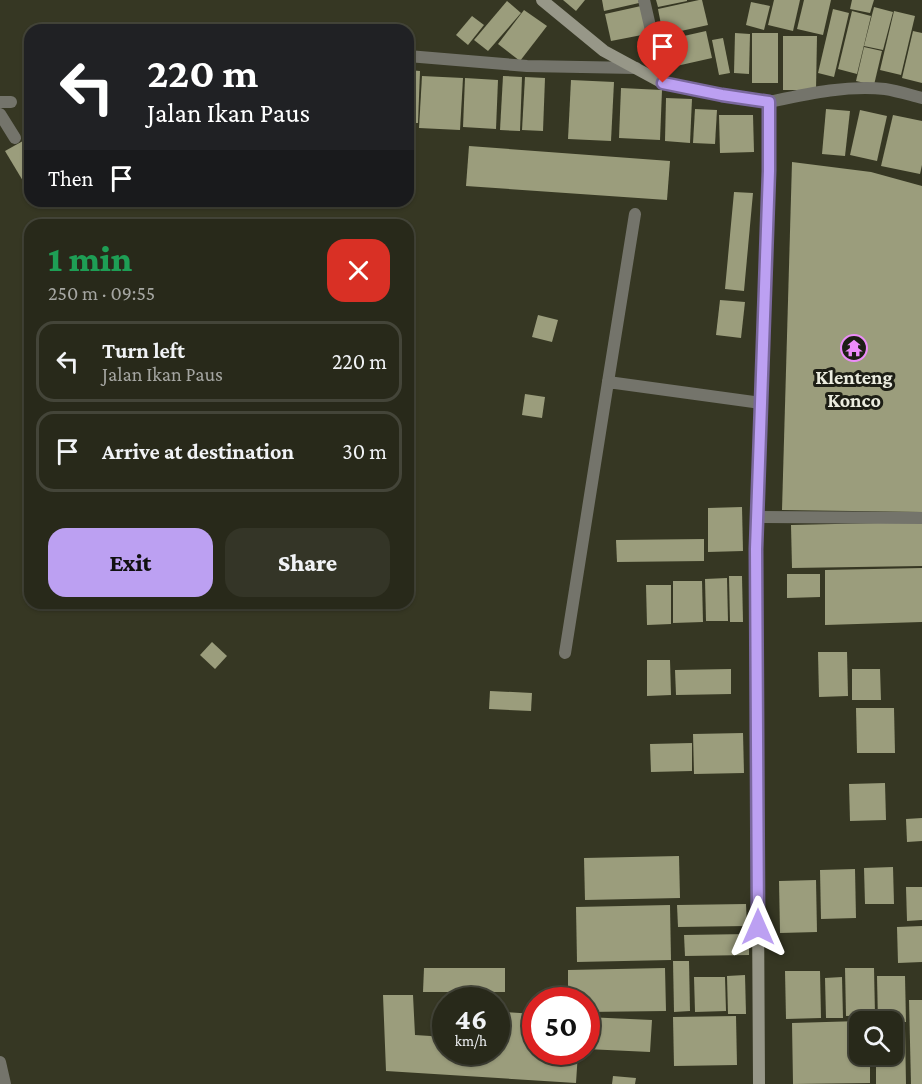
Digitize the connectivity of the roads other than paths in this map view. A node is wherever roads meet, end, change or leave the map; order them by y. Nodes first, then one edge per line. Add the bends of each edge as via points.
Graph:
1 (542, 0) edge
2 (644, 0) edge
3 (414, 57) edge
4 (636, 68) junction
5 (663, 83) junction
6 (922, 98) edge
7 (769, 102) junction
8 (0, 114) edge
9 (15, 138) dead end
10 (635, 214) dead end
11 (608, 382) junction
12 (761, 403) junction
13 (757, 517) junction
14 (922, 518) edge
15 (565, 653) dead end
16 (0, 1062) edge
17 (5, 1084) edge
18 (759, 1084) edge

1 - 4 main road via 604,51
2 - 5 street
3 - 4 street via 527,66
4 - 5 main road
5 - 7 main road
6 - 7 street via 887,89 860,88
7 - 12 main road
8 - 9 street
10 - 11 street
11 - 12 street
11 - 15 street
12 - 13 main road
13 - 14 street
13 - 18 main road
16 - 17 street

